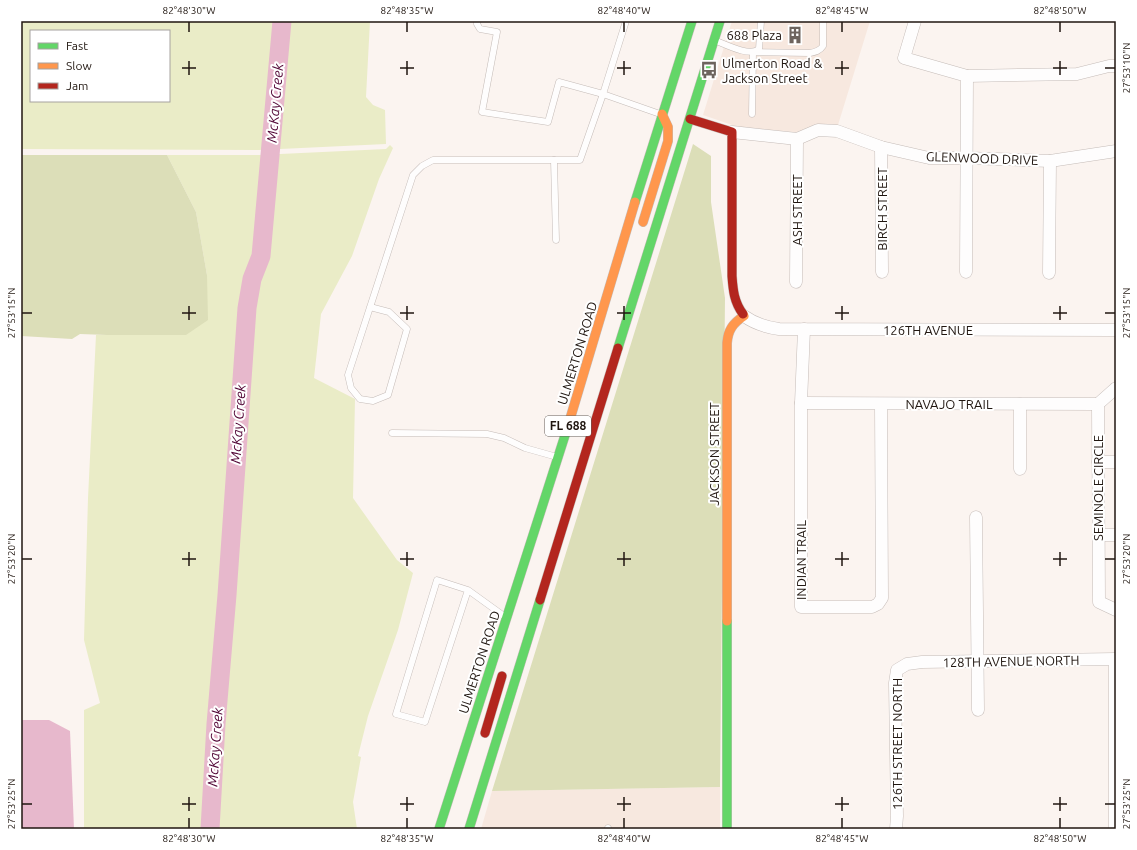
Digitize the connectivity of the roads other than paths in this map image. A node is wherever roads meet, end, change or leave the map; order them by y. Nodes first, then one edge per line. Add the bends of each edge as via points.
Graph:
1 (477, 21) edge
2 (626, 21) edge
3 (692, 21) edge
4 (720, 21) edge
5 (761, 21) edge
6 (823, 21) edge
7 (915, 21) edge
8 (714, 40) junction
9 (754, 52) junction
10 (1116, 66) edge
11 (967, 76) junction
12 (603, 94) junction
13 (685, 101) dead end
14 (662, 114) junction
15 (752, 114) dead end
16 (690, 119) junction
17 (732, 132) junction
18 (797, 139) junction
19 (881, 146) junction
20 (1116, 151) edge
21 (967, 158) junction
22 (554, 160) junction
23 (1050, 161) junction
24 (640, 231) dead end
25 (556, 240) dead end
26 (882, 272) dead end
27 (966, 272) dead end
28 (1049, 273) dead end
29 (796, 282) dead end
30 (624, 299) dead end
31 (370, 307) junction
32 (744, 316) junction
33 (804, 329) junction
34 (625, 330) junction
35 (1116, 330) edge
36 (1116, 388) edge
37 (801, 403) junction
38 (881, 404) junction
39 (1020, 404) junction
40 (1098, 404) junction
41 (392, 433) dead end
42 (559, 457) junction
43 (1098, 462) junction
44 (1116, 462) edge
45 (1020, 470) dead end
46 (976, 517) dead end
47 (1099, 535) junction
48 (1116, 535) edge
49 (468, 590) junction
50 (1116, 610) edge
51 (507, 619) junction
52 (515, 629) dead end
53 (977, 661) junction
54 (907, 664) joint
55 (504, 667) dead end
56 (978, 710) dead end
57 (486, 772) junction
58 (439, 829) edge
59 (469, 829) edge
60 (727, 829) edge
61 (896, 829) edge
62 (1115, 829) edge

1 - 12 lane via 480,29 497,32 482,112 548,122 559,82
2 - 12 lane
3 - 14 main road, ULMERTON ROAD / FL 688
4 - 8 main road, FL 688
5 - 9 lane via 759,49
6 - 9 lane via 823,46 816,52
7 - 11 street via 904,58
8 - 9 lane via 749,53
8 - 16 main road, FL 688
9 - 15 lane
10 - 11 street via 1077,74
11 - 21 street
12 - 14 lane
12 - 22 lane via 580,160
13 - 16 main road
14 - 24 main road via 668,123 668,141
14 - 42 main road, ULMERTON ROAD / FL 688
16 - 17 main road
16 - 34 main road, FL 688
17 - 18 street, GLENWOOD DRIVE
17 - 32 main road via 732,276 737,306
18 - 19 street, GLENWOOD DRIVE via 818,130 837,131
18 - 29 street, ASH STREET
19 - 21 street, GLENWOOD DRIVE via 929,158
19 - 26 street, BIRCH STREET
20 - 23 street, GLENWOOD DRIVE
21 - 23 street, GLENWOOD DRIVE
21 - 27 street
22 - 25 lane
22 - 31 lane via 433,160 422,166 413,175
23 - 28 street
30 - 34 main road
31 - 31 lane via 348,375 351,388 360,399 373,401 388,395 407,329 389,312
32 - 33 street, 126TH AVENUE via 766,327
32 - 60 main road, JACKSON STREET via 735,321 728,330 726,343
33 - 35 street, 126TH AVENUE
33 - 37 street, INDIAN TRAIL
34 - 57 main road, FL 688
36 - 40 street
37 - 38 street, NAVAJO TRAIL
37 - 38 street, INDIAN TRAIL via 802,608 872,607 882,598
38 - 39 street, NAVAJO TRAIL
39 - 40 street, NAVAJO TRAIL
39 - 45 street
40 - 43 street, SEMINOLE CIRCLE
41 - 42 lane via 487,434
42 - 51 main road, ULMERTON ROAD / FL 688
43 - 44 street
43 - 47 street, SEMINOLE CIRCLE
46 - 53 street
47 - 48 street
47 - 50 street, SEMINOLE CIRCLE via 1099,602
49 - 49 lane via 437,580 396,714 425,722
49 - 51 lane
51 - 52 main road
51 - 58 main road, ULMERTON ROAD / FL 688
53 - 54 street, 128TH AVENUE NORTH
53 - 56 street
53 - 62 street, 128TH AVENUE NORTH via 1115,659
54 - 61 street, 126TH STREET NORTH via 897,670 895,683
55 - 57 main road via 485,735
57 - 59 main road, FL 688

